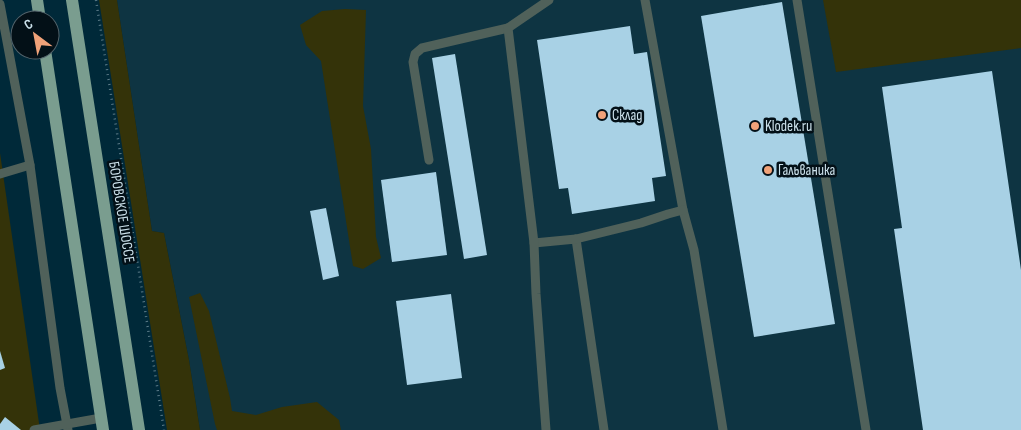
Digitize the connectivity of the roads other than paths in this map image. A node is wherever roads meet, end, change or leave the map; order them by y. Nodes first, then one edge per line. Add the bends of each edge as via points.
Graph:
1 (72, 0) edge
2 (549, 0) edge
3 (645, 0) edge
4 (797, 0) edge
5 (0, 4) edge
6 (508, 28) junction
7 (47, 60) edge
8 (429, 160) dead end
9 (30, 165) junction
10 (0, 173) edge
11 (683, 210) junction
12 (576, 239) junction
13 (534, 243) junction
14 (102, 424) edge
15 (68, 427) edge
16 (34, 430) edge
17 (139, 430) edge
18 (546, 430) edge
19 (604, 430) edge
20 (723, 430) edge
21 (866, 430) edge

1 - 17 main road, БОРОВСКОЕ ШОССЕ
2 - 6 lane
3 - 11 lane
4 - 21 lane
5 - 9 lane
6 - 8 lane via 422,48 415,54 413,62
6 - 13 lane
7 - 14 main road
9 - 10 lane
9 - 15 lane
11 - 12 lane
11 - 20 lane via 694,250
12 - 13 lane
12 - 19 lane
13 - 18 lane
14 - 15 lane
15 - 16 lane

